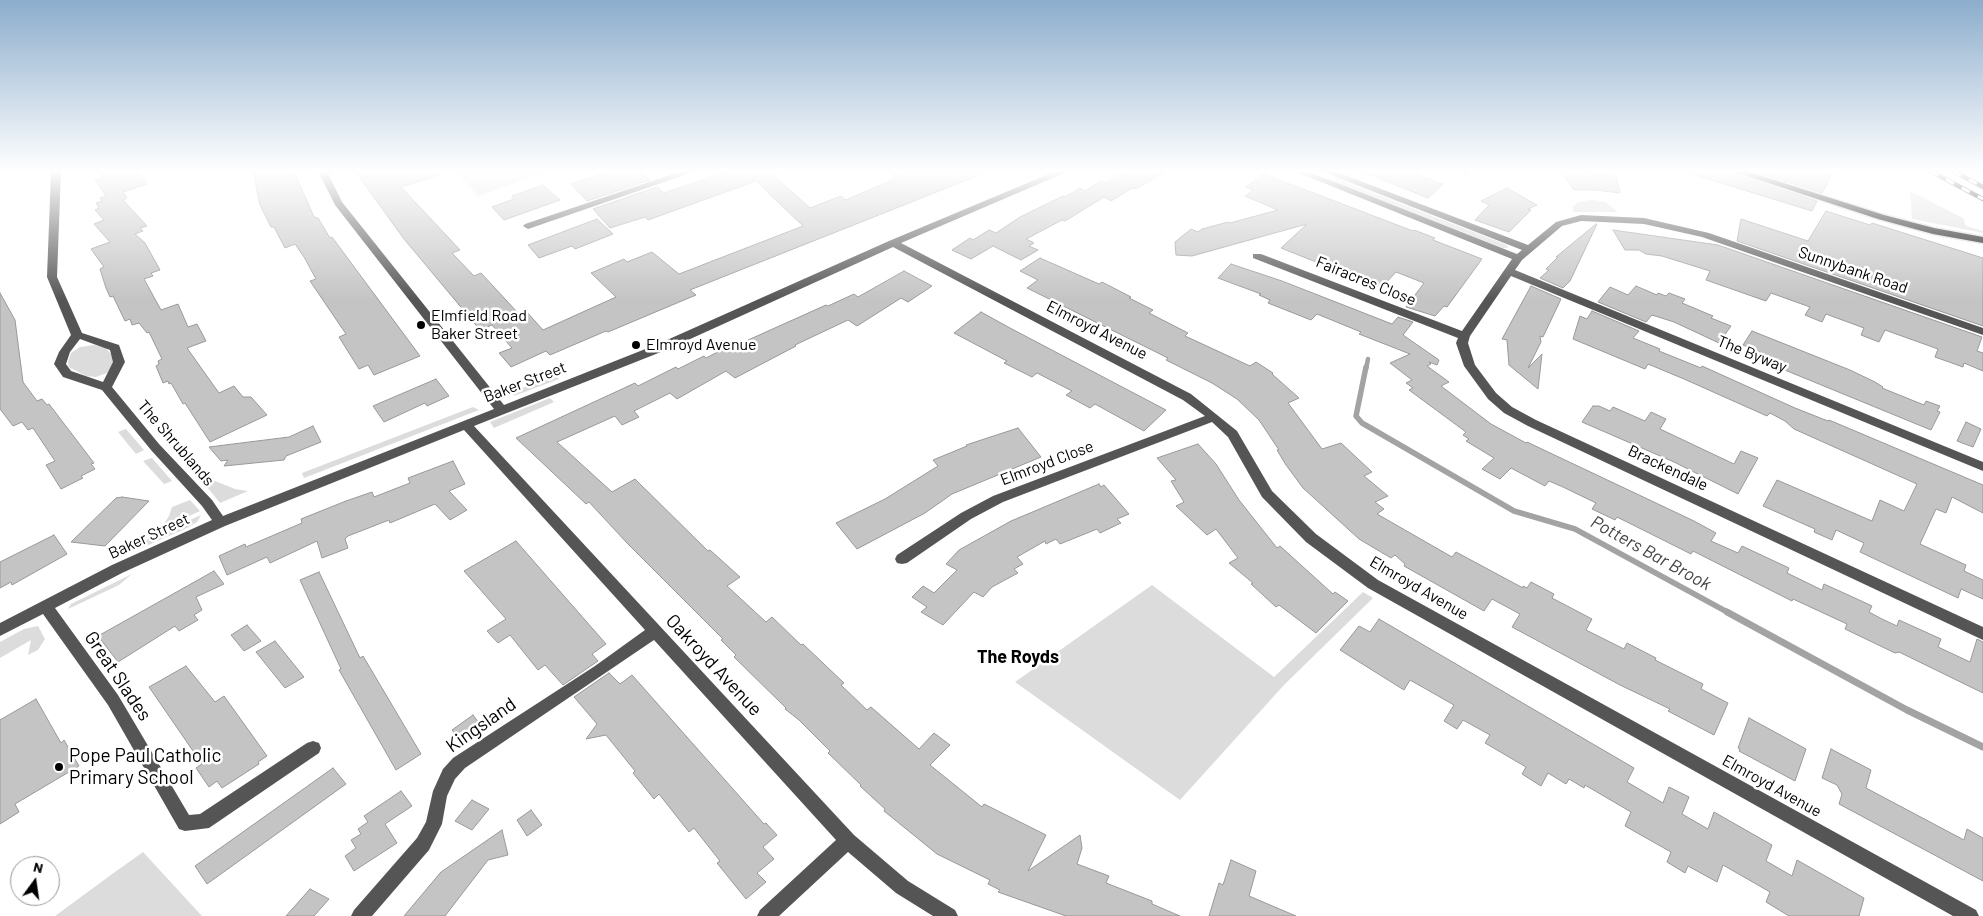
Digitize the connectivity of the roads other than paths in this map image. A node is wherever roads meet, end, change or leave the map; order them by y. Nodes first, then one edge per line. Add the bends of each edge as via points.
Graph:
1 (54, 214) edge
2 (346, 214) edge
3 (565, 214) edge
4 (958, 214) edge
5 (1406, 214) edge
6 (1437, 214) edge
7 (1871, 214) edge
8 (528, 226) dead end
9 (1983, 240) edge
10 (893, 243) junction
11 (1527, 248) junction
12 (1257, 256) dead end
13 (1518, 258) junction
14 (1508, 271) junction
15 (1983, 332) edge
16 (77, 335) junction
17 (1464, 336) junction
18 (106, 387) junction
19 (501, 410) junction
20 (1214, 417) junction
21 (465, 424) junction
22 (1983, 468) edge
23 (220, 522) junction
24 (902, 559) dead end
25 (45, 606) junction
26 (0, 630) edge
27 (655, 631) junction
28 (1983, 634) edge
29 (313, 748) dead end
30 (848, 840) junction
31 (360, 916) edge
32 (766, 916) edge
33 (949, 916) edge
34 (1970, 916) edge

1 - 16 street via 52,274
2 - 19 street
3 - 8 street
4 - 10 street, Baker Street
5 - 13 street
6 - 11 street
7 - 9 main road via 1933,231
10 - 19 street, Baker Street via 662,347
10 - 20 street, Elmroyd Avenue via 1187,397
11 - 13 street, Sunnybank Road
11 - 15 street, Sunnybank Road via 1568,220 1601,218 1651,222 1705,235
12 - 17 street, Fairacres Close
13 - 14 street
14 - 17 street
14 - 22 street, The Byway
16 - 18 street via 115,348 120,362
16 - 18 street via 60,364 67,374
17 - 28 street, Brackendale via 1464,354 1479,381 1508,410
18 - 23 street, The Shrublands
19 - 21 street, Baker Street
20 - 24 street, Elmroyd Close via 998,499 966,516
20 - 34 street, Elmroyd Avenue via 1233,434 1267,494 1310,538 1373,584
21 - 23 street, Baker Street
21 - 27 street, Oakroyd Avenue
23 - 25 street, Baker Street
25 - 26 street, Baker Street
25 - 29 street, Great Slades via 113,700 185,823 203,822
27 - 30 street, Oakroyd Avenue
27 - 31 street, Kingsland via 459,763 439,796 434,824 423,844
30 - 32 street
30 - 33 street, Oakroyd Avenue via 902,887

